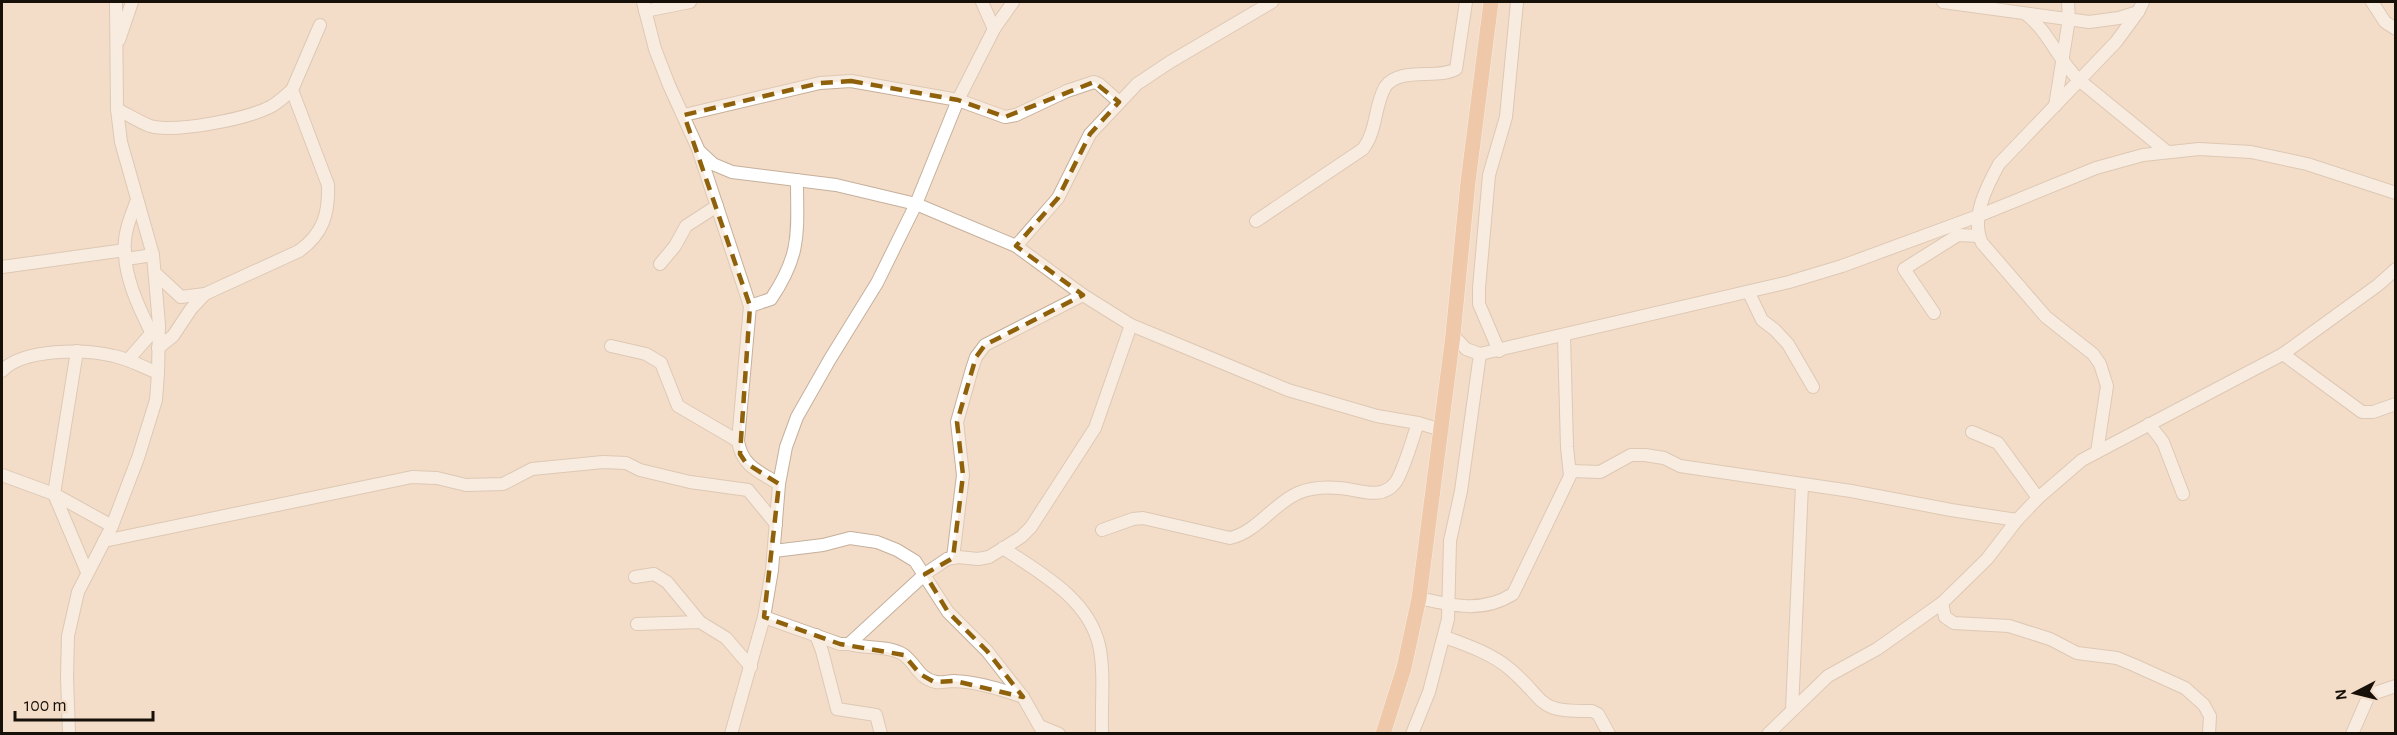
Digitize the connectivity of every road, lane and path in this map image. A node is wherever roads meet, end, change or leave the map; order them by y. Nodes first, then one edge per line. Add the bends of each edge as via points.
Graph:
1 (116, 2) edge
2 (132, 2) edge
3 (690, 2) edge
4 (982, 2) edge
5 (1013, 2) edge
6 (1272, 2) edge
7 (1466, 2) edge
8 (1491, 2) edge
9 (1517, 2) edge
10 (1943, 2) edge
11 (2068, 2) edge
12 (2372, 2) edge
13 (644, 6) edge
14 (2141, 7) edge
15 (2026, 14) junction
16 (2069, 19) junction
17 (320, 26) dead end
18 (994, 29) junction
19 (2396, 29) edge
20 (116, 50) junction
21 (2063, 62) junction
22 (2079, 80) junction
23 (292, 90) junction
24 (958, 100) junction
25 (1119, 102) junction
26 (117, 108) junction
27 (2055, 108) junction
28 (684, 115) junction
29 (699, 151) junction
30 (2166, 151) junction
31 (797, 180) junction
32 (2396, 193) edge
33 (137, 200) junction
34 (916, 204) junction
35 (717, 206) junction
36 (1978, 216) junction
37 (1256, 221) dead end
38 (1979, 237) junction
39 (1016, 246) junction
40 (126, 255) junction
41 (153, 255) junction
42 (660, 264) dead end
43 (2, 267) edge
44 (2396, 269) edge
45 (155, 273) junction
46 (1749, 293) junction
47 (205, 294) junction
48 (1083, 295) junction
49 (750, 306) junction
50 (1934, 313) dead end
51 (1131, 326) junction
52 (155, 329) junction
53 (1453, 335) junction
54 (1564, 336) junction
55 (611, 346) dead end
56 (158, 348) junction
57 (77, 351) junction
58 (1499, 351) junction
59 (1480, 354) junction
60 (2283, 354) junction
61 (128, 360) junction
62 (2, 371) edge
63 (158, 374) junction
64 (1813, 387) dead end
65 (2396, 404) edge
66 (1418, 423) junction
67 (2149, 424) junction
68 (1442, 430) junction
69 (1972, 432) dead end
70 (738, 441) junction
71 (2097, 452) junction
72 (1571, 471) junction
73 (2, 476) edge
74 (779, 484) junction
75 (1802, 485) junction
76 (54, 494) junction
77 (2183, 494) dead end
78 (2038, 498) junction
79 (2017, 520) junction
80 (776, 524) junction
81 (112, 526) junction
82 (1102, 530) dead end
83 (104, 541) junction
84 (1003, 548) junction
85 (774, 551) junction
86 (953, 558) junction
87 (87, 572) junction
88 (925, 574) junction
89 (635, 577) dead end
90 (1419, 598) junction
91 (1942, 603) junction
92 (1449, 605) junction
93 (764, 617) junction
94 (700, 622) junction
95 (637, 624) dead end
96 (816, 635) junction
97 (1445, 637) junction
98 (849, 644) junction
99 (751, 668) junction
100 (2396, 686) edge
101 (1023, 697) junction
102 (1792, 710) junction
103 (1043, 730) edge
104 (1382, 730) edge
105 (69, 734) edge
106 (731, 734) edge
107 (881, 734) edge
108 (1059, 734) edge
109 (1102, 734) edge
110 (1412, 734) edge
111 (1609, 734) edge
112 (1768, 734) edge
113 (2210, 734) edge
114 (2352, 734) edge

1 - 20 street
2 - 20 street
3 - 13 street
4 - 18 street
5 - 18 street
6 - 25 street via 1154,72
7 - 37 street via 1456,69 1419,73 1389,83 1371,139 1363,149
8 - 53 main road
9 - 58 street via 1506,117 1489,176 1479,288 1479,304
10 - 15 street
11 - 16 street
12 - 19 street via 2385,22
13 - 28 street via 655,49
14 - 16 street via 2119,18 2089,22
14 - 22 street via 2116,42
15 - 16 street
15 - 21 street via 2044,31
16 - 21 street
17 - 23 street
18 - 24 street
20 - 26 street
21 - 22 street
21 - 27 street
22 - 27 street
22 - 30 street
23 - 26 street via 272,106 252,113 180,126 153,126
23 - 47 street via 328,185 329,202 322,227 299,251
24 - 25 street via 999,117 1010,117 1094,82
24 - 28 street via 851,81 820,83
24 - 34 street
25 - 39 street via 1080,149 1058,198
26 - 33 street via 121,142
27 - 36 street via 1999,164
28 - 29 street
29 - 31 street via 713,164 732,172
29 - 35 street
30 - 32 street via 2224,149 2279,157
30 - 36 street via 2096,168
31 - 34 street
31 - 49 street via 794,259 771,299
33 - 40 street via 128,225
33 - 41 street
34 - 39 street
34 - 74 street via 876,283 797,417
35 - 42 street via 686,226
35 - 49 street
36 - 38 street
36 - 46 street via 1842,266
38 - 50 street via 1958,235 1904,269
38 - 71 street via 2046,317 2100,364 2107,386
39 - 48 street
40 - 41 street
40 - 43 street
40 - 52 street via 133,293
41 - 45 street
44 - 60 street
45 - 47 street via 182,297
45 - 52 street
46 - 54 street
46 - 64 street via 1762,321 1788,344
47 - 56 street via 173,336
48 - 51 street
48 - 86 street via 985,345 976,357 957,422 963,475
49 - 70 street
51 - 66 street via 1288,390 1377,416
51 - 84 street via 1095,428 1026,533
52 - 56 street
52 - 61 street
53 - 59 street via 1466,349
53 - 68 main road
54 - 58 street
54 - 72 street
55 - 70 street via 646,354 661,363 678,406
56 - 63 street
57 - 61 street
57 - 62 street via 30,356 12,362
57 - 76 street
58 - 59 street
59 - 92 street via 1450,541
60 - 65 street via 2362,412
60 - 67 street
61 - 63 street
63 - 81 street via 153,410
66 - 68 street
66 - 82 street via 1396,482 1385,492 1310,489 1270,512 1241,536 1230,538 1143,518
67 - 71 street
67 - 77 street via 2163,442
68 - 90 main road
69 - 78 street via 1998,443
70 - 74 street via 746,463
71 - 78 street
72 - 75 street via 1600,472 1631,455 1645,455 1680,466
72 - 92 street via 1513,594 1500,602 1469,608
73 - 76 street
74 - 80 street
75 - 79 street
75 - 102 street
76 - 81 street
76 - 87 street
78 - 79 street
79 - 91 street via 1987,559
80 - 83 street via 748,490 690,482 626,463 603,462 532,469 503,484 466,485 412,477
80 - 85 street
81 - 83 street
83 - 87 street
84 - 86 street via 983,559
84 - 109 street via 1062,587 1089,621 1100,653
85 - 88 street via 849,538 877,542 915,561
85 - 93 street
86 - 88 street
87 - 105 street via 68,636
88 - 98 street
88 - 101 street via 948,612 987,651
89 - 94 street via 654,574 667,582
90 - 92 street
90 - 104 main road via 1404,668
91 - 102 street via 1877,650 1828,676
91 - 113 street via 1945,616 1954,623 2009,627 2077,652 2117,658 2185,688 2210,716
92 - 97 street
93 - 96 street
93 - 99 street
94 - 95 street
94 - 99 street via 726,638
96 - 98 street
96 - 107 street via 837,709 876,715
97 - 110 street
97 - 111 street via 1498,661 1551,709 1598,714
98 - 101 street via 904,655 920,674 934,682 955,681
99 - 106 street
100 - 114 street via 2369,694
101 - 103 street
102 - 112 street
103 - 108 street

